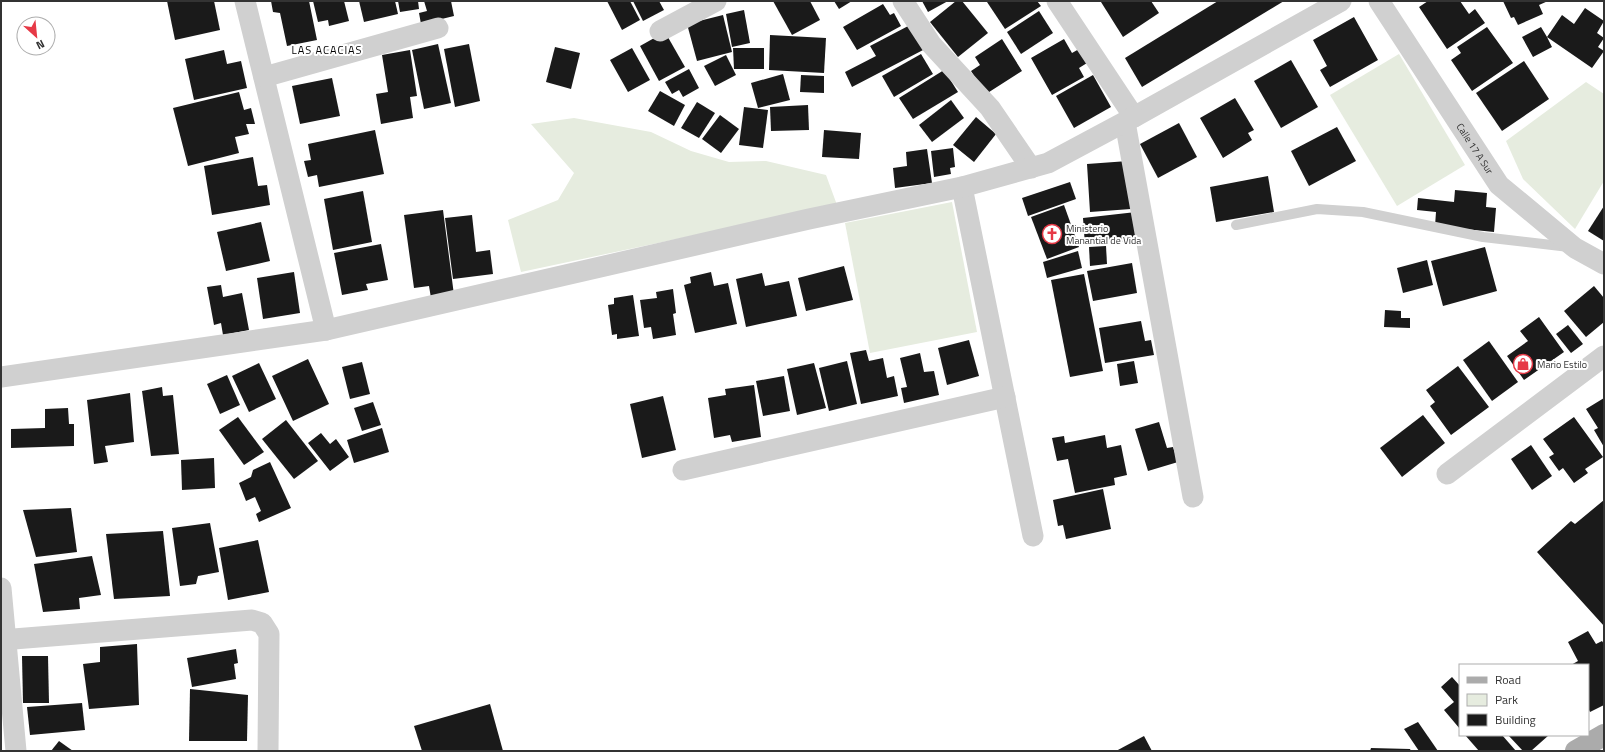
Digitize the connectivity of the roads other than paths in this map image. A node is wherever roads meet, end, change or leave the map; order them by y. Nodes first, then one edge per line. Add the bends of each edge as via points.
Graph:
1 (245, 1) edge
2 (716, 1) edge
3 (903, 1) edge
4 (1057, 1) edge
5 (1341, 1) edge
6 (1379, 1) edge
7 (438, 28) dead end
8 (660, 31) dead end
9 (264, 77) junction
10 (1130, 120) junction
11 (1032, 168) junction
12 (962, 187) junction
13 (1236, 225) dead end
14 (1575, 248) junction
15 (1604, 264) edge
16 (326, 330) junction
17 (1604, 356) edge
18 (1, 377) edge
19 (1005, 398) junction
20 (683, 470) dead end
21 (1447, 474) dead end
22 (1193, 497) dead end
23 (1033, 536) dead end
24 (1, 588) edge
25 (4, 640) edge
26 (1604, 735) edge
27 (16, 751) edge
28 (268, 751) edge
29 (1576, 751) edge

1 - 9 street
2 - 8 street
3 - 11 street via 931,44 990,108
4 - 10 street
5 - 10 street
6 - 14 street, Calle 17 A Sur via 1498,185
7 - 9 street
9 - 16 street
10 - 11 street via 1048,163
10 - 22 street
11 - 12 street
12 - 16 street via 809,219
12 - 19 street
13 - 14 lane via 1317,209 1363,212 1483,237
14 - 15 street, Calle 17 A Sur
16 - 18 street
17 - 21 street
19 - 20 street
19 - 23 street
24 - 25 street
25 - 27 street
25 - 28 street via 252,620 262,623 269,634
26 - 29 main road

